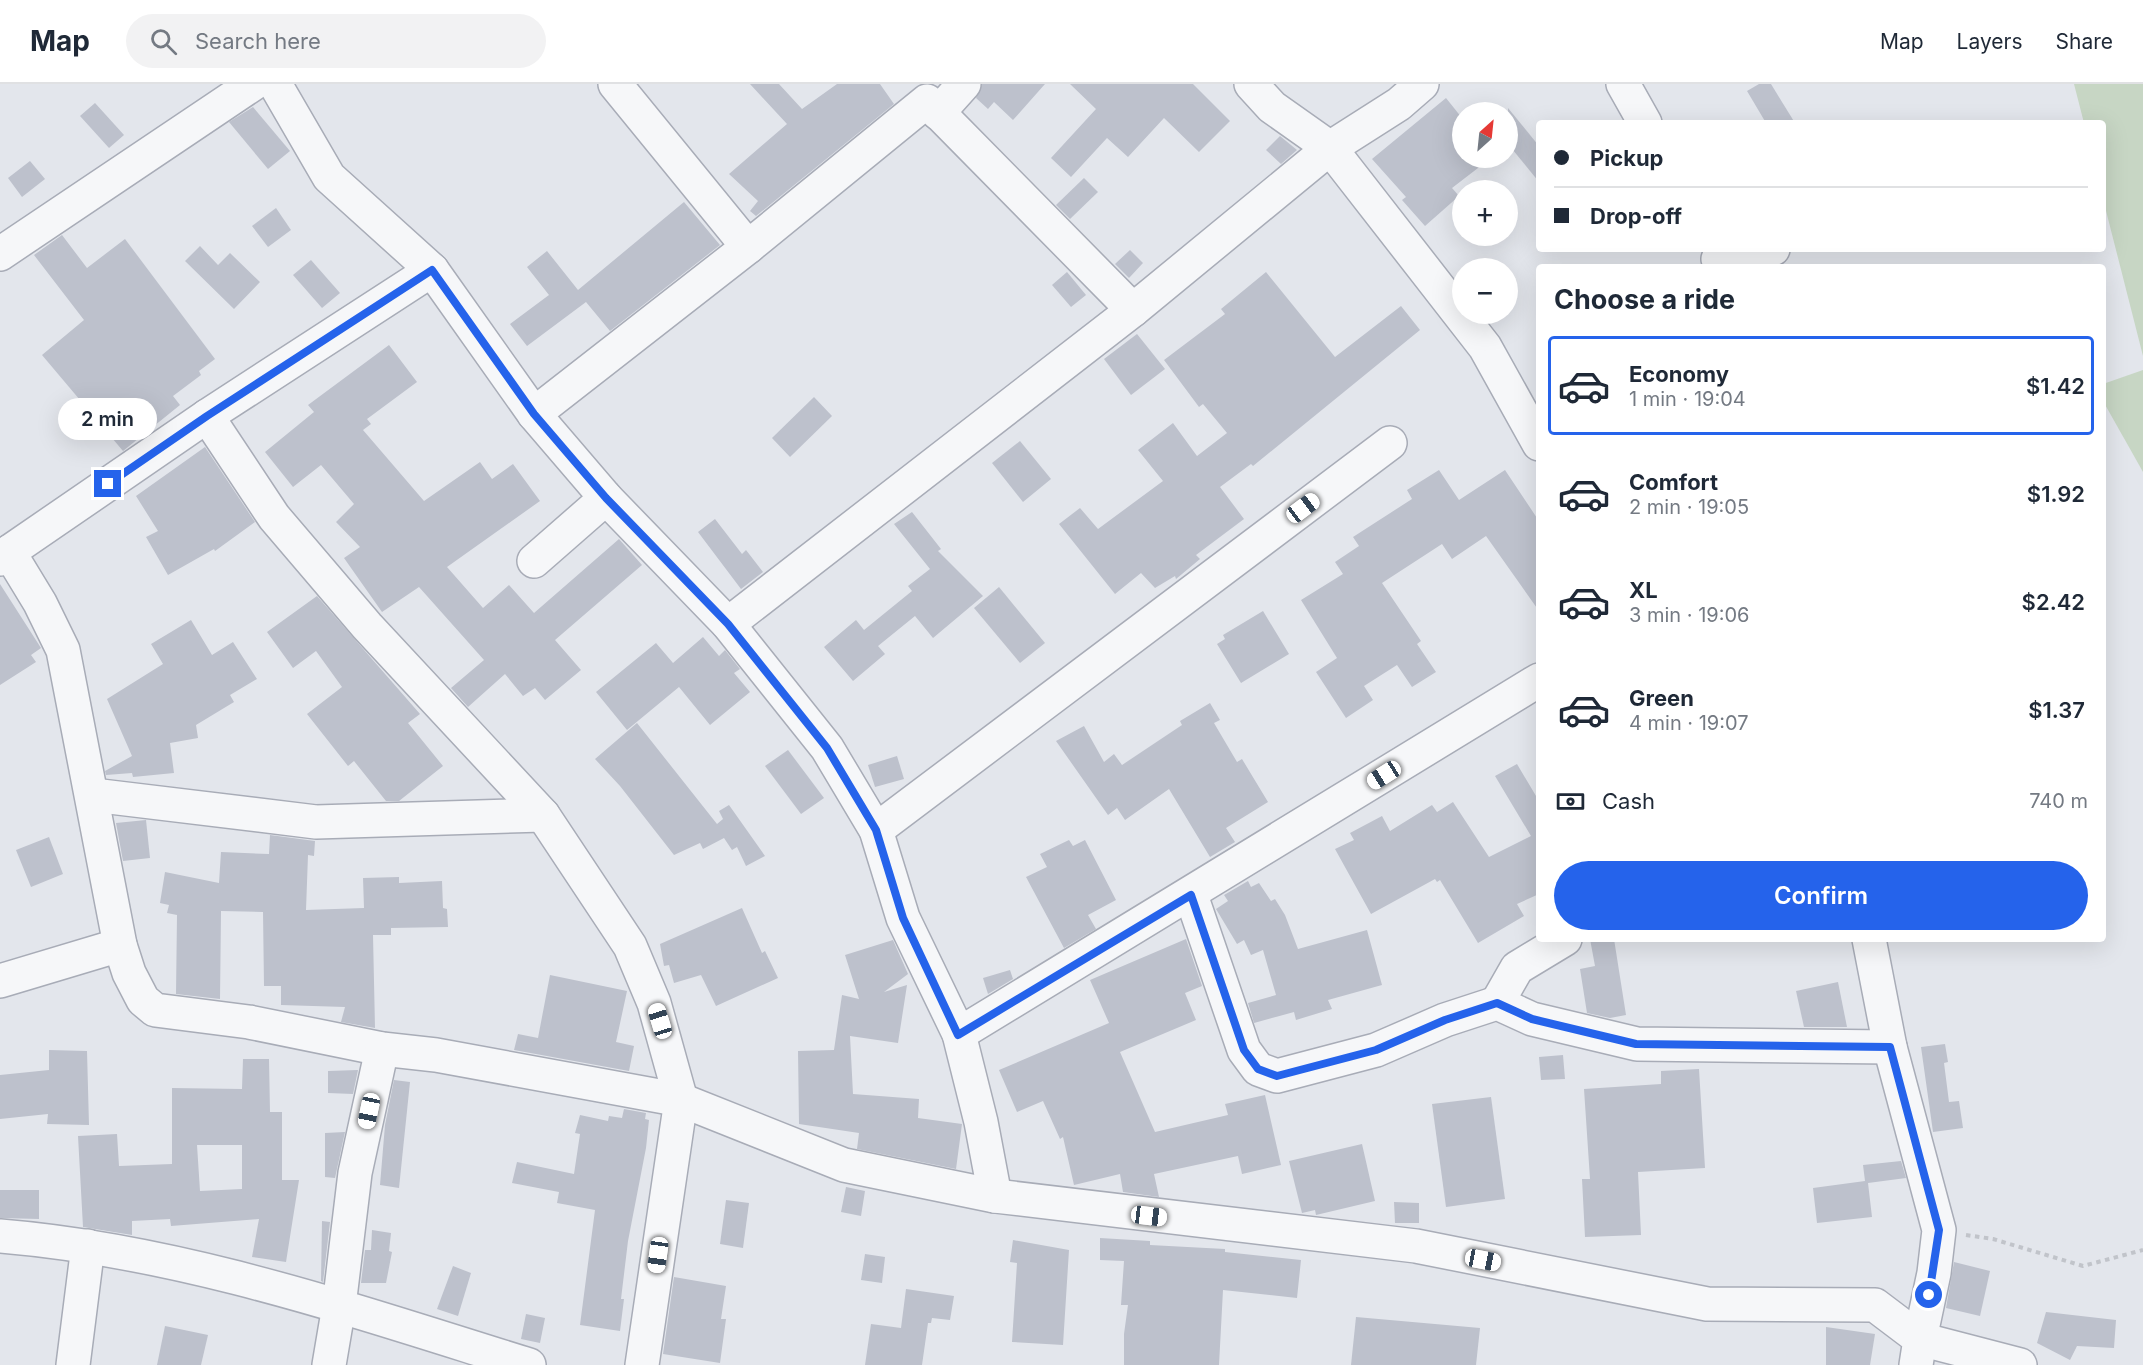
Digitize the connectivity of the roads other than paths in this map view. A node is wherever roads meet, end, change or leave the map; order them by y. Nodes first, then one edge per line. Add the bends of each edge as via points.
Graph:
1 (253, 84) edge
2 (275, 84) edge
3 (615, 84) edge
4 (964, 84) edge
5 (1251, 84) edge
6 (1422, 84) edge
7 (1623, 84) edge
8 (925, 99) edge
9 (1643, 120) edge
10 (1330, 148) junction
11 (748, 247) junction
12 (1755, 252) edge
13 (0, 254) edge
14 (1718, 258) edge
15 (432, 270) junction
16 (1133, 310) junction
17 (534, 414) junction
18 (207, 416) junction
19 (1536, 439) edge
20 (1390, 443) dead end
21 (606, 498) junction
22 (5, 555) edge
23 (534, 561) dead end
24 (728, 624) junction
25 (1536, 682) edge
26 (93, 795) junction
27 (543, 815) junction
28 (876, 830) junction
29 (1191, 895) junction
30 (1560, 942) edge
31 (1870, 942) edge
32 (120, 945) junction
33 (0, 981) edge
34 (1497, 1003) junction
35 (958, 1035) junction
36 (1890, 1047) junction
37 (382, 1048) junction
38 (681, 1100) junction
39 (995, 1196) junction
40 (0, 1236) edge
41 (88, 1246) junction
42 (339, 1306) junction
43 (1918, 1352) edge
44 (73, 1365) edge
45 (329, 1365) edge
46 (529, 1365) edge
47 (642, 1365) edge
48 (2020, 1365) edge

1 - 13 street
2 - 15 street via 329,177
3 - 11 street
4 - 8 street
5 - 10 street via 1272,107
6 - 10 street via 1399,104
7 - 9 street
8 - 11 street
8 - 16 street
10 - 16 street
10 - 19 street via 1485,347
11 - 17 street
12 - 14 street
15 - 17 street
15 - 18 street
16 - 24 street
17 - 21 street
18 - 22 street
18 - 27 street via 274,517 367,626
20 - 28 street
21 - 23 street
21 - 24 street
22 - 26 street via 40,603 63,650
24 - 28 street via 827,748
25 - 29 street
26 - 27 street via 316,822
26 - 32 street
27 - 38 street via 630,946 654,1003
28 - 35 street via 903,918
29 - 34 street via 1244,1050 1258,1069 1277,1076 1376,1050
29 - 35 street
30 - 34 street via 1517,969
31 - 36 street
32 - 33 street
32 - 37 street via 143,1000 155,1010 249,1022
34 - 36 street via 1532,1019 1636,1044
35 - 39 street
36 - 43 street via 1939,1230
37 - 38 street
37 - 42 street via 355,1173
38 - 39 street via 844,1165
38 - 47 street
39 - 43 street via 1416,1246 1707,1304 1875,1305
40 - 41 street
41 - 42 street via 206,1268
41 - 44 street
42 - 45 street
42 - 46 street
43 - 48 street

